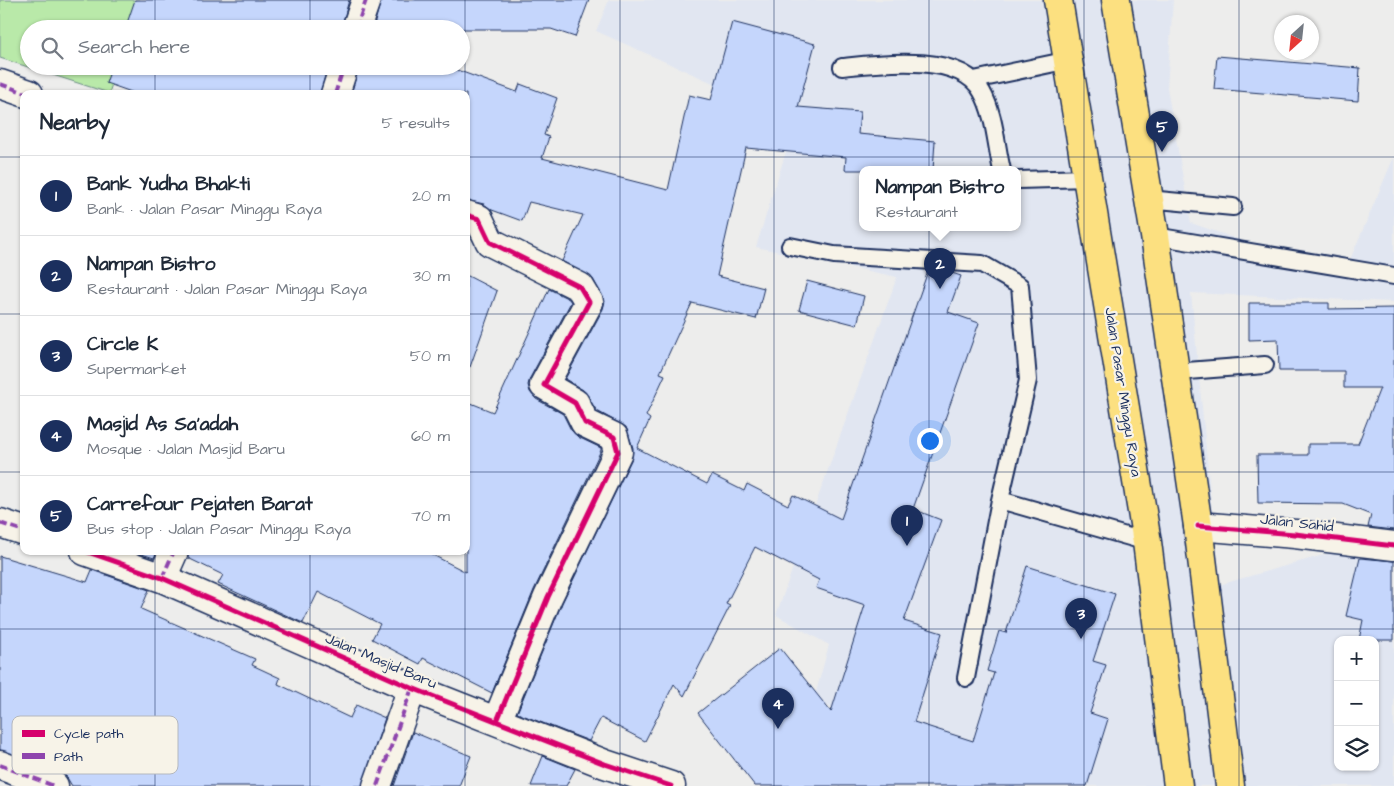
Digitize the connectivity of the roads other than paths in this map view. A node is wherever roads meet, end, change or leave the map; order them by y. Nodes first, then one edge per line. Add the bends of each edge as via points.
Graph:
1 (366, 0) edge
2 (1058, 0) edge
3 (1116, 0) edge
4 (359, 20) edge
5 (1069, 60) junction
6 (842, 67) dead end
7 (341, 75) edge
8 (974, 80) junction
9 (0, 84) edge
10 (336, 90) edge
11 (20, 91) edge
12 (1001, 166) edge
13 (1088, 178) junction
14 (1021, 180) edge
15 (1156, 200) junction
16 (1226, 207) dead end
17 (470, 216) edge
18 (1155, 236) junction
19 (790, 246) dead end
20 (1394, 276) edge
21 (1265, 365) dead end
22 (1186, 371) junction
23 (1000, 500) junction
24 (0, 523) edge
25 (1198, 526) junction
26 (20, 530) edge
27 (1147, 542) junction
28 (1394, 546) edge
29 (96, 555) edge
30 (172, 555) edge
31 (162, 578) junction
32 (966, 678) dead end
33 (412, 688) junction
34 (496, 720) junction
35 (0, 765) edge
36 (12, 770) edge
37 (23, 774) edge
38 (54, 786) edge
39 (377, 786) edge
40 (671, 786) edge
41 (1178, 786) edge
42 (1230, 786) edge

1 - 4 street
2 - 5 main road, Jalan Pasar Minggu Raya
3 - 15 main road
5 - 8 lane
5 - 13 main road, Jalan Pasar Minggu Raya
6 - 8 lane via 907,62 939,65
7 - 10 street
8 - 12 lane via 988,104
9 - 11 street
13 - 14 lane
13 - 27 main road, Jalan Pasar Minggu Raya
15 - 16 lane
15 - 18 main road
17 - 34 street via 479,219 490,242 580,287 589,302 544,385 575,403 585,422 614,437 618,452 548,597
18 - 20 lane
18 - 22 main road
19 - 23 lane via 834,255 982,264 1020,286 1028,380
21 - 22 lane
22 - 25 main road
23 - 27 lane
23 - 32 lane
24 - 26 street
25 - 28 street, Jalan Sahid
25 - 42 main road
27 - 41 main road, Jalan Pasar Minggu Raya
29 - 31 street, Jalan Masjid Baru
30 - 31 street
31 - 33 street, Jalan Masjid Baru
33 - 34 street, Jalan Masjid Baru
33 - 39 street
34 - 40 street, Jalan Masjid Baru via 604,764
35 - 36 street
37 - 38 street

